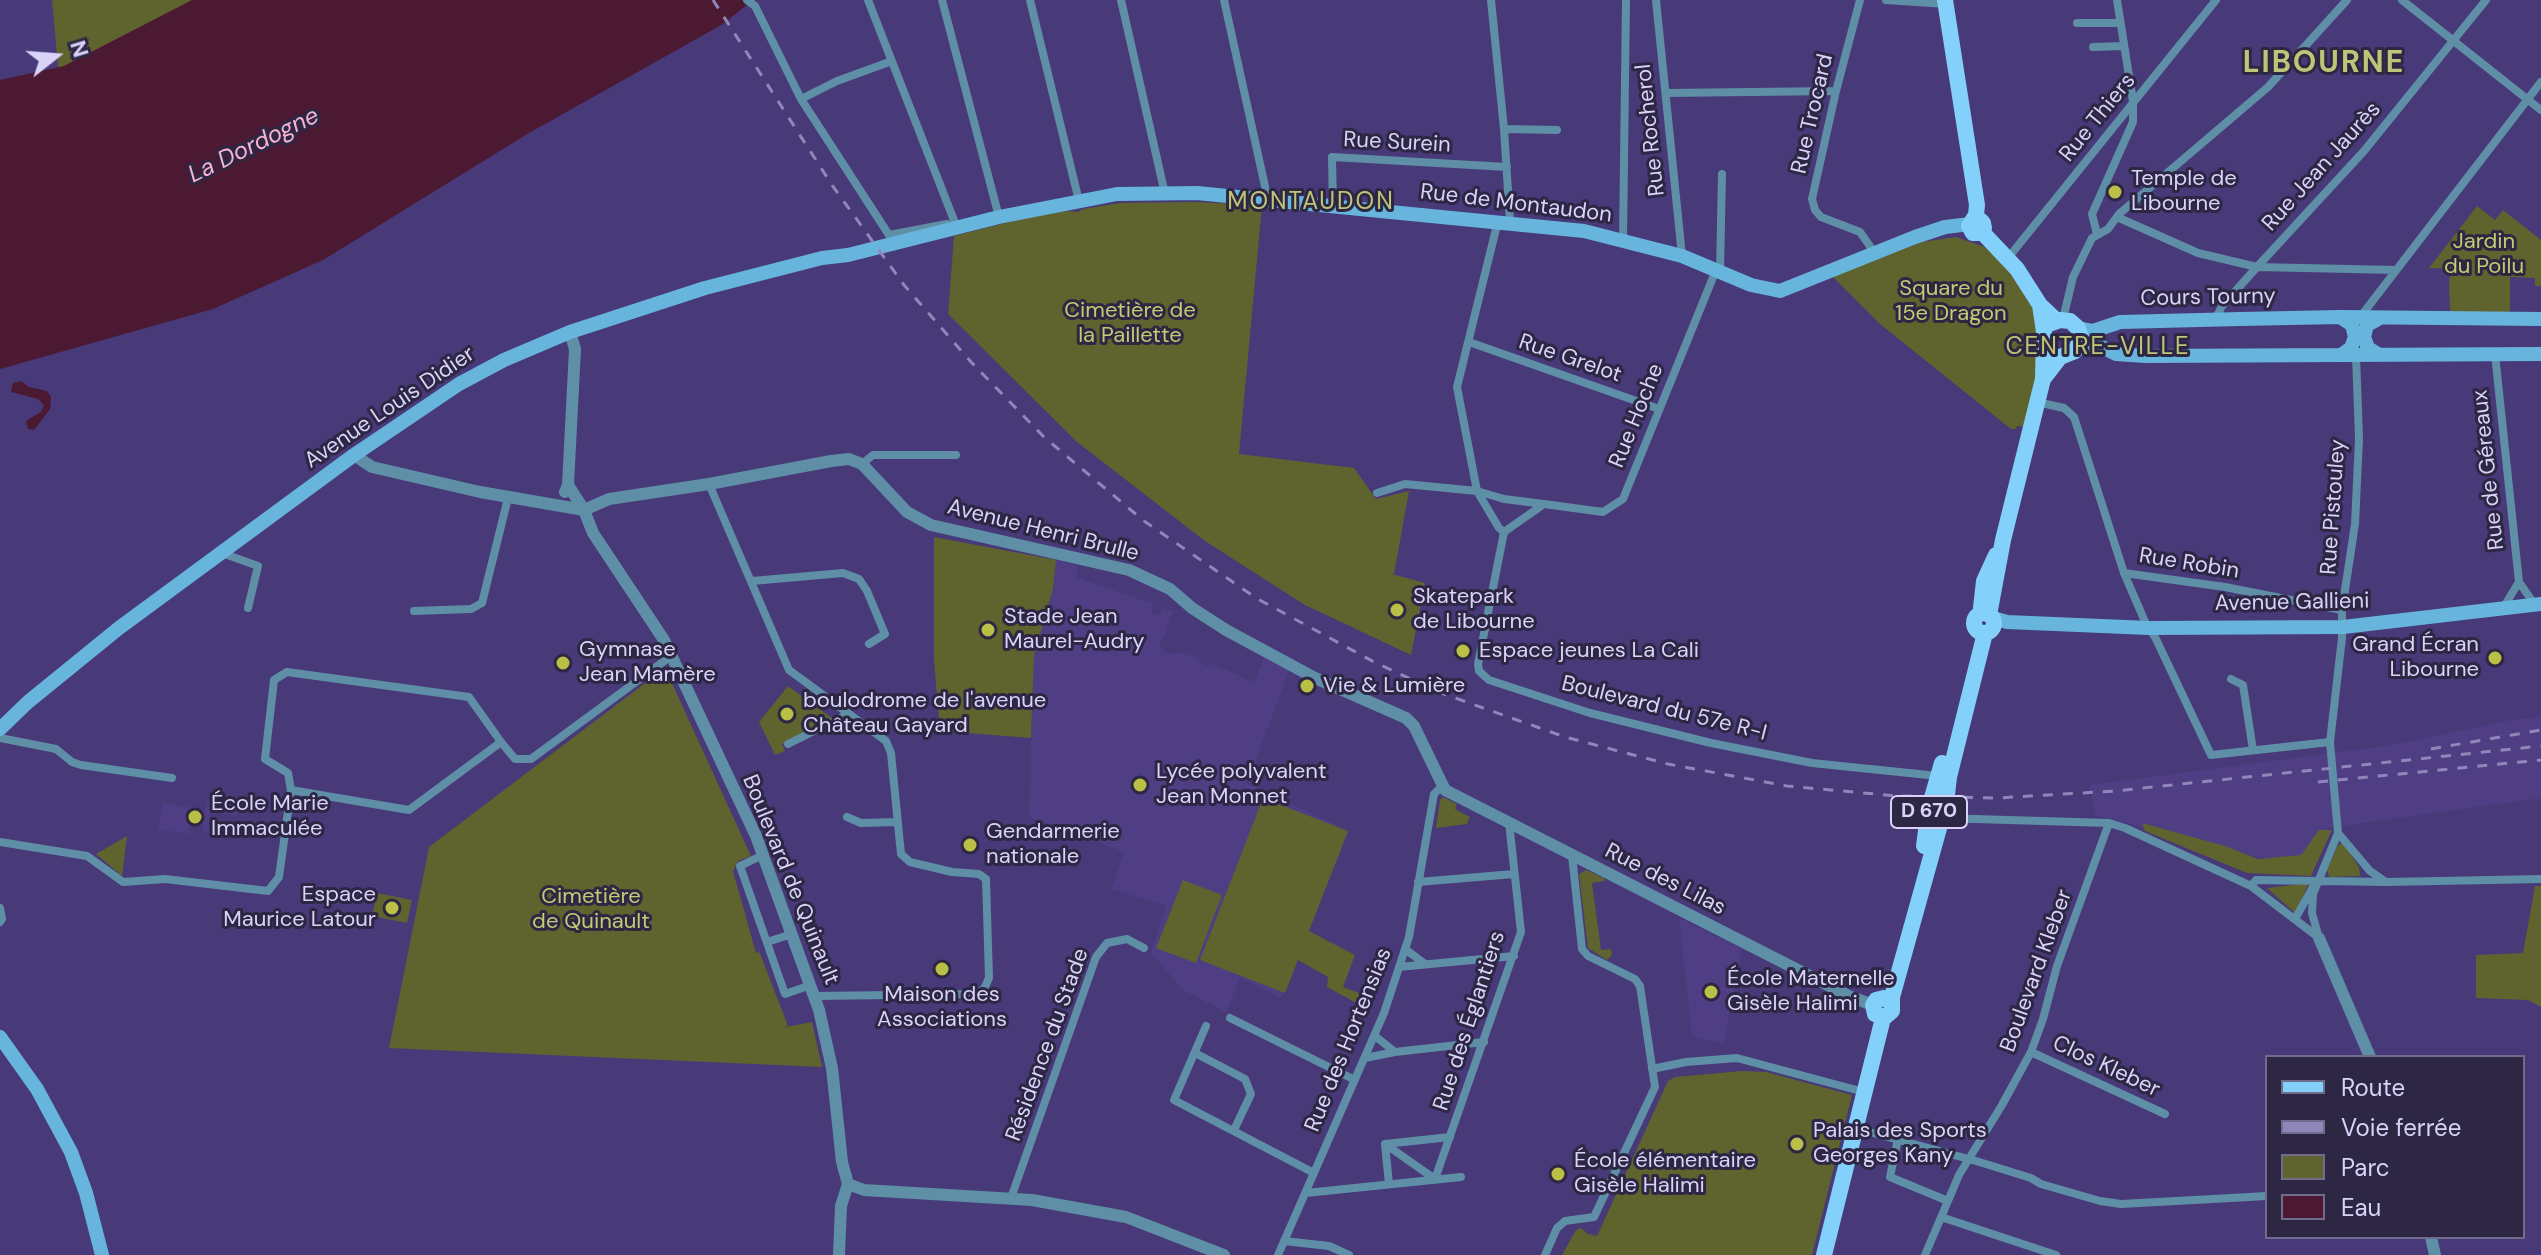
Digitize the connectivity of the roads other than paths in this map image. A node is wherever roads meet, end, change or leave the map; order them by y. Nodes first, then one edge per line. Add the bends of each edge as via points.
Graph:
1 (747, 0) edge
2 (868, 0) edge
3 (942, 0) edge
4 (1030, 0) edge
5 (1121, 0) edge
6 (1224, 0) edge
7 (1491, 0) edge
8 (1626, 0) edge
9 (1656, 0) edge
10 (1860, 0) edge
11 (1886, 0) edge
12 (2117, 0) edge
13 (2216, 0) edge
14 (2347, 0) edge
15 (2402, 0) edge
16 (2486, 0) edge
17 (1948, 1) edge
18 (2077, 23) dead end
19 (2120, 23) junction
20 (2453, 41) junction
21 (2123, 46) junction
22 (2093, 47) dead end
23 (892, 61) junction
24 (2541, 82) edge
25 (1836, 91) junction
26 (1666, 93) junction
27 (801, 99) junction
28 (2527, 99) junction
29 (2133, 101) junction
30 (2541, 110) edge
31 (2118, 120) junction
32 (2131, 126) junction
33 (1504, 129) junction
34 (1557, 130) dead end
35 (1507, 167) junction
36 (1722, 174) dead end
37 (1165, 194) junction
38 (1268, 200) junction
39 (1079, 201) junction
40 (1333, 205) junction
41 (999, 217) junction
42 (2117, 217) junction
43 (1504, 221) junction
44 (1976, 226) junction
45 (957, 228) junction
46 (2097, 234) junction
47 (890, 240) junction
48 (1623, 241) junction
49 (1880, 250) junction
50 (868, 251) joint
51 (1682, 256) junction
52 (2007, 259) junction
53 (2257, 267) junction
54 (2396, 270) junction
55 (1718, 271) junction
56 (2340, 317) junction
57 (2359, 318) junction
58 (2378, 319) junction
59 (2541, 319) edge
60 (2215, 321) junction
61 (570, 332) junction
62 (2061, 332) junction
63 (1469, 342) junction
64 (2495, 354) junction
65 (2541, 354) edge
66 (2340, 355) junction
67 (2356, 355) junction
68 (2379, 355) junction
69 (2043, 379) junction
70 (2037, 402) junction
71 (1659, 409) junction
72 (354, 455) junction
73 (956, 455) dead end
74 (862, 464) junction
75 (709, 484) junction
76 (568, 485) junction
77 (1477, 491) junction
78 (1377, 493) dead end
79 (508, 498) junction
80 (1544, 504) junction
81 (554, 505) junction
82 (584, 510) junction
83 (1504, 532) junction
84 (222, 553) junction
85 (2124, 573) junction
86 (752, 581) junction
87 (2519, 582) junction
88 (2538, 604) edge
89 (248, 608) dead end
90 (2503, 608) junction
91 (2342, 610) junction
92 (414, 611) dead end
93 (1986, 623) junction
94 (2343, 627) junction
95 (2149, 628) junction
96 (869, 644) dead end
97 (671, 656) junction
98 (2231, 679) dead end
99 (848, 714) junction
100 (0, 729) edge
101 (0, 737) edge
102 (501, 742) junction
103 (2330, 742) junction
104 (788, 744) dead end
105 (2253, 750) junction
106 (1938, 776) junction
107 (172, 778) dead end
108 (1442, 786) junction
109 (291, 790) junction
110 (847, 817) dead end
111 (1942, 818) junction
112 (897, 822) junction
113 (1509, 822) junction
114 (2109, 823) junction
115 (2338, 833) junction
116 (0, 842) edge
117 (763, 855) junction
118 (1572, 855) junction
119 (1514, 874) junction
120 (2541, 879) edge
121 (2318, 880) junction
122 (1418, 882) junction
123 (2386, 882) junction
124 (2251, 886) junction
125 (0, 908) edge
126 (2295, 919) junction
127 (0, 922) edge
128 (792, 934) junction
129 (2319, 938) junction
130 (767, 942) junction
131 (1144, 948) dead end
132 (1405, 949) junction
133 (1514, 956) junction
134 (1426, 965) junction
135 (1399, 967) junction
136 (813, 991) junction
137 (1882, 1006) junction
138 (1230, 1018) dead end
139 (1206, 1026) dead end
140 (1375, 1036) junction
141 (0, 1037) edge
142 (1484, 1042) junction
143 (1395, 1052) junction
144 (2031, 1052) junction
145 (1195, 1053) junction
146 (2369, 1055) edge
147 (1365, 1058) junction
148 (1652, 1069) junction
149 (1355, 1080) junction
150 (1864, 1092) junction
151 (2165, 1114) dead end
152 (1855, 1128) junction
153 (1234, 1130) junction
154 (1450, 1137) junction
155 (1898, 1139) junction
156 (1385, 1144) junction
157 (1969, 1159) junction
158 (1314, 1173) junction
159 (1461, 1177) dead end
160 (1435, 1179) junction
161 (848, 1184) junction
162 (1389, 1184) junction
163 (1306, 1193) junction
164 (2265, 1196) edge
165 (1011, 1198) junction
166 (1948, 1201) junction
167 (1941, 1217) junction
168 (1284, 1241) junction
169 (102, 1255) edge
170 (839, 1255) edge
171 (1224, 1255) edge
172 (1278, 1255) edge
173 (1349, 1255) edge
174 (1545, 1255) edge
175 (1824, 1255) edge
176 (1925, 1255) edge
177 (2056, 1255) edge

1 - 27 street via 755,6
2 - 23 street
3 - 41 street
4 - 39 street
5 - 37 street
6 - 38 street
7 - 33 street
8 - 48 street
9 - 26 street, Rue Rocherol
10 - 25 street, Rue Trocard
11 - 17 street
12 - 19 street
13 - 29 street, Rue Thiers
14 - 42 street via 2268,87
15 - 20 street
16 - 20 street, Rue Jean Jaurès
17 - 44 main road via 1966,83
18 - 19 street
19 - 21 street
20 - 28 street
20 - 53 street, Rue Jean Jaurès via 2364,151
21 - 22 street
21 - 29 street
23 - 27 street
23 - 45 street
24 - 28 street
25 - 26 street
25 - 49 street, Rue Trocard via 1813,205 1821,217 1860,232
26 - 51 street, Rue Rocherol
27 - 47 street
28 - 30 street
28 - 54 street
29 - 31 street, Rue Thiers
29 - 32 street
31 - 32 street
31 - 52 street, Rue Thiers
32 - 46 street via 2092,214
33 - 34 street
33 - 35 street
35 - 40 street, Rue Surein via 1332,157
35 - 43 street
36 - 55 street
37 - 38 main road, Rue de Montaudon
37 - 39 main road, Rue de Montaudon
38 - 40 main road, Rue de Montaudon
39 - 41 main road, Rue de Montaudon
40 - 43 main road, Rue de Montaudon
41 - 45 main road, Rue de Montaudon
42 - 46 street
42 - 53 street via 2198,253
43 - 48 main road, Rue de Montaudon
43 - 63 street
44 - 49 main road, Rue de Montaudon via 1945,227
44 - 52 main road
45 - 47 main road, Rue de Montaudon
46 - 62 street via 2073,277
47 - 50 main road, Rue de Montaudon
48 - 51 main road, Rue de Montaudon
49 - 55 main road, Rue de Montaudon via 1780,291
50 - 61 main road, Avenue Louis Didier via 705,288
51 - 55 main road, Rue de Montaudon
52 - 62 main road
53 - 54 street
53 - 60 street, Rue Jean Jaurès
54 - 57 street
55 - 71 street, Rue Hoche
56 - 57 main road, Cours Tourny
56 - 60 main road, Cours Tourny
56 - 66 main road via 2352,325 2355,337
57 - 58 main road, Cours Tourny
57 - 67 main road
58 - 59 main road, Cours Tourny
58 - 68 main road via 2367,325 2364,337
60 - 62 main road, Cours Tourny via 2120,322 2093,331
61 - 72 main road, Avenue Louis Didier via 459,384
61 - 76 street via 575,349
62 - 66 main road via 2116,354
62 - 69 main road, D 670
62 - 69 main road, D 670 via 2052,354 2060,357
63 - 71 street, Rue Grelot
63 - 77 street via 1457,387
64 - 65 main road
64 - 68 main road
64 - 87 street, Rue de Géreaux
66 - 67 main road
67 - 68 main road
67 - 91 street, Rue Pistouley via 2357,489
69 - 70 main road, D 670
70 - 85 street via 2064,408 2074,417
70 - 93 main road, D 670 via 2003,540 1984,581
71 - 80 street, Rue Hoche via 1623,499 1603,512
72 - 79 street via 372,467
72 - 84 main road, Avenue Louis Didier
73 - 74 street via 873,455
74 - 75 street via 831,461
74 - 108 street, Avenue Henri Brulle via 919,520 1149,578 1226,630 1315,678 1406,718
75 - 82 street via 609,499
75 - 86 street
76 - 81 street
76 - 82 street, Boulevard de Quinault
77 - 78 street, Rue Hoche via 1405,484
77 - 80 street, Rue Hoche
77 - 83 street
79 - 81 street
79 - 92 street via 482,603 471,609
80 - 83 street
81 - 82 street
82 - 97 street, Boulevard de Quinault via 593,533
83 - 106 street, Boulevard du 57e R-I via 1478,664 1489,680 1590,713 1711,743 1812,763
84 - 89 street via 258,566
84 - 100 main road, Avenue Louis Didier via 119,628
85 - 91 street, Rue Robin
85 - 95 street
86 - 96 street via 843,573 859,579 885,634
86 - 99 street via 789,670
87 - 88 street, Rue de Géreaux
87 - 90 street
88 - 90 main road, Avenue Gallieni
90 - 94 main road, Avenue Gallieni
91 - 94 street, Rue Pistouley
93 - 95 main road, Avenue Gallieni
93 - 106 main road, D 670
93 - 111 main road, D 670
94 - 95 main road, Avenue Gallieni
94 - 103 street, Rue Pistouley
95 - 105 street via 2211,755
97 - 102 street via 531,759 515,759
97 - 117 street, Boulevard de Quinault
98 - 105 street via 2243,685
99 - 104 street
99 - 112 street via 886,741
100 - 101 main road, Avenue Louis Didier
101 - 107 street via 56,749 81,765
102 - 109 street via 409,810
102 - 109 street via 469,697 287,672 274,680 265,759 288,773
103 - 105 street
103 - 115 street, Rue Pistouley
106 - 137 main road, D 670 via 1914,893
108 - 113 street, Rue des Lilas
108 - 122 street, Rue des Hortensias via 1434,794
109 - 116 street via 279,877 268,891 165,879 123,882 87,856
110 - 112 street via 861,823
111 - 114 street
111 - 137 main road, D 670
112 - 136 street via 901,854 910,862 986,879 989,978 984,989 975,994
113 - 118 street, Rue des Lilas
113 - 119 street, Rue des Églantiers
114 - 124 street
114 - 144 street, Boulevard Kleber
115 - 121 street
115 - 123 street
117 - 128 street, Boulevard de Quinault
117 - 130 street via 740,866
118 - 137 street, Rue des Lilas via 1837,990
118 - 148 street via 1582,949 1640,986
119 - 122 street
119 - 133 street, Rue des Églantiers via 1521,932
120 - 123 street
121 - 123 street
121 - 124 street via 2256,880
121 - 126 street
121 - 129 street via 2312,913
122 - 132 street, Rue des Hortensias
124 - 126 street
125 - 127 street
126 - 129 street
128 - 130 street
128 - 136 street, Boulevard de Quinault
129 - 146 street
130 - 136 street via 785,994
131 - 165 street, Résidence du Stade via 1127,939 1107,943 1096,957
132 - 134 street
132 - 135 street, Rue des Hortensias
133 - 134 street
133 - 142 street, Rue des Églantiers
134 - 135 street
135 - 140 street, Rue des Hortensias
136 - 161 street, Boulevard de Quinault via 832,1068
137 - 150 main road, D 670
138 - 149 street
139 - 145 street
140 - 143 street
140 - 147 street, Rue des Hortensias
141 - 169 main road via 37,1089 71,1152
142 - 143 street
142 - 154 street, Rue des Églantiers
143 - 147 street
144 - 151 street, Clos Kleber
144 - 157 street, Boulevard Kleber
145 - 153 street via 1245,1079 1251,1094
145 - 153 street via 1174,1100
147 - 149 street, Rue des Hortensias
148 - 150 street via 1737,1058
148 - 174 street via 1655,1087 1594,1217 1565,1221
149 - 158 street, Rue des Hortensias
150 - 152 main road, D 670
152 - 155 street
152 - 175 main road, D 670
153 - 158 street
154 - 156 street
154 - 160 street, Rue des Églantiers
155 - 157 street
155 - 166 street via 1890,1177
156 - 160 street
156 - 162 street
157 - 164 street via 2121,1204
157 - 166 street, Boulevard Kleber
158 - 163 street, Rue des Hortensias
159 - 160 street
160 - 162 street
161 - 165 street via 864,1190
161 - 170 street via 841,1206
162 - 163 street
163 - 168 street, Rue des Hortensias
165 - 171 street via 1126,1217
166 - 167 street, Boulevard Kleber
167 - 176 street, Boulevard Kleber
167 - 177 street
168 - 172 street, Rue des Hortensias
168 - 173 street via 1329,1246

